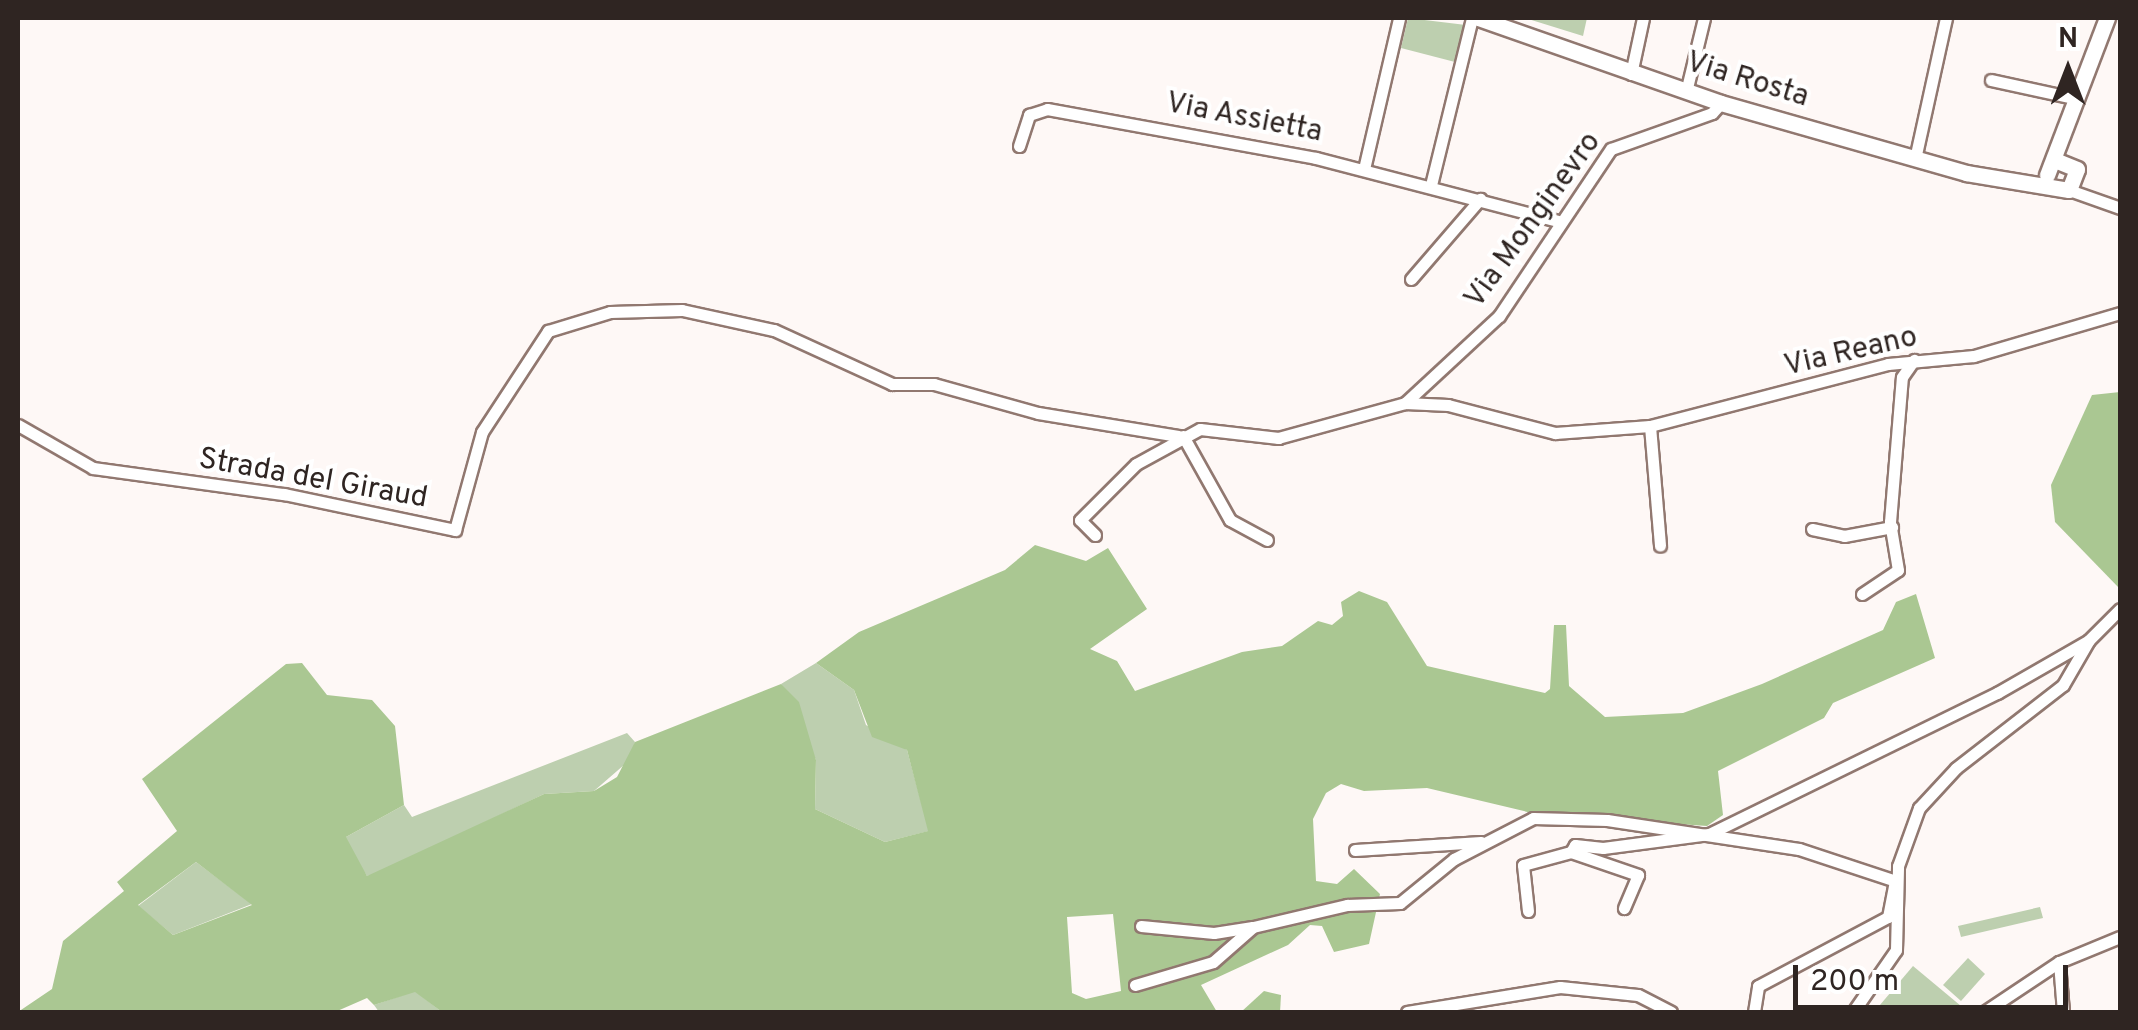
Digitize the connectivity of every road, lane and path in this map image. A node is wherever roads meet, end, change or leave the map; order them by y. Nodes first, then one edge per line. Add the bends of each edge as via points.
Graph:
1 (1399, 18) edge
2 (1475, 18) edge
3 (1643, 18) edge
4 (1704, 18) edge
5 (1946, 18) edge
6 (2107, 18) edge
7 (1631, 74) junction
8 (1991, 80) dead end
9 (1686, 92) junction
10 (2077, 100) junction
11 (1721, 103) junction
12 (1019, 146) dead end
13 (1915, 159) junction
14 (2074, 165) junction
15 (1364, 169) junction
16 (2057, 179) junction
17 (1431, 185) junction
18 (1480, 199) junction
19 (2120, 208) edge
20 (1562, 222) junction
21 (1411, 279) dead end
22 (2120, 313) edge
23 (1914, 360) junction
24 (1405, 403) junction
25 (18, 425) edge
26 (1650, 426) junction
27 (1180, 436) junction
28 (1892, 527) junction
29 (1812, 530) dead end
30 (1095, 535) dead end
31 (1267, 540) dead end
32 (1660, 546) dead end
33 (1862, 594) dead end
34 (2120, 609) edge
35 (2090, 640) junction
36 (2048, 664) junction
37 (2064, 685) junction
38 (1709, 834) junction
39 (1486, 842) junction
40 (1355, 850) dead end
41 (1570, 852) junction
42 (1896, 881) junction
43 (1624, 908) dead end
44 (1528, 911) dead end
45 (1141, 926) dead end
46 (1253, 927) junction
47 (2120, 937) edge
48 (2058, 962) junction
49 (1135, 985) dead end
50 (1407, 1012) edge
51 (1671, 1012) edge
52 (1754, 1012) edge
53 (1853, 1012) edge
54 (1984, 1012) edge
55 (2063, 1012) edge

1 - 15 street
2 - 7 street, Via Rosta
2 - 17 street
3 - 7 street
4 - 9 street
5 - 13 street
6 - 10 street
7 - 9 street, Via Rosta
8 - 10 street
9 - 11 street, Via Rosta
10 - 14 street
10 - 16 street
11 - 13 street, Via Rosta
11 - 20 street, Via Monginevro via 1712,114 1618,143
12 - 15 street, Via Assietta via 1029,115 1047,108
13 - 16 street, Via Rosta via 2004,182
14 - 16 street
14 - 16 street via 2078,179
15 - 17 street, Via Assietta
16 - 19 street, Via Rosta
17 - 18 street, Via Assietta
18 - 20 street, Via Assietta
18 - 21 street
20 - 24 street, Via Monginevro via 1500,316
22 - 23 street, Via Reano via 1974,356
23 - 26 street, Via Reano
23 - 28 street via 1902,376
24 - 26 street, Via Reano via 1448,405 1555,433
24 - 27 street, Via Reano via 1278,438 1200,429
25 - 27 street, Strada del Giraud via 93,468 284,494 455,530 482,432 534,347 560,325 641,310 699,311 752,323 892,384 934,384 1038,414
26 - 32 street
27 - 30 street via 1136,464 1080,520
27 - 31 street via 1230,520
28 - 29 street via 1844,536
28 - 33 street via 1898,570
34 - 35 street
35 - 36 street
35 - 37 street
36 - 37 street
36 - 38 street
37 - 42 street via 1933,789 1919,808
38 - 39 street via 1533,818
38 - 41 street via 1603,848 1575,844
38 - 42 street via 1799,849
39 - 40 street
39 - 46 street via 1400,903 1346,905
41 - 43 street via 1638,875
41 - 44 street via 1523,865
42 - 52 street via 1888,917 1758,986
42 - 53 street via 1896,950
45 - 46 street via 1214,933
46 - 49 street via 1213,962
47 - 48 street
48 - 54 street
48 - 55 street
50 - 51 street via 1560,987 1638,995

